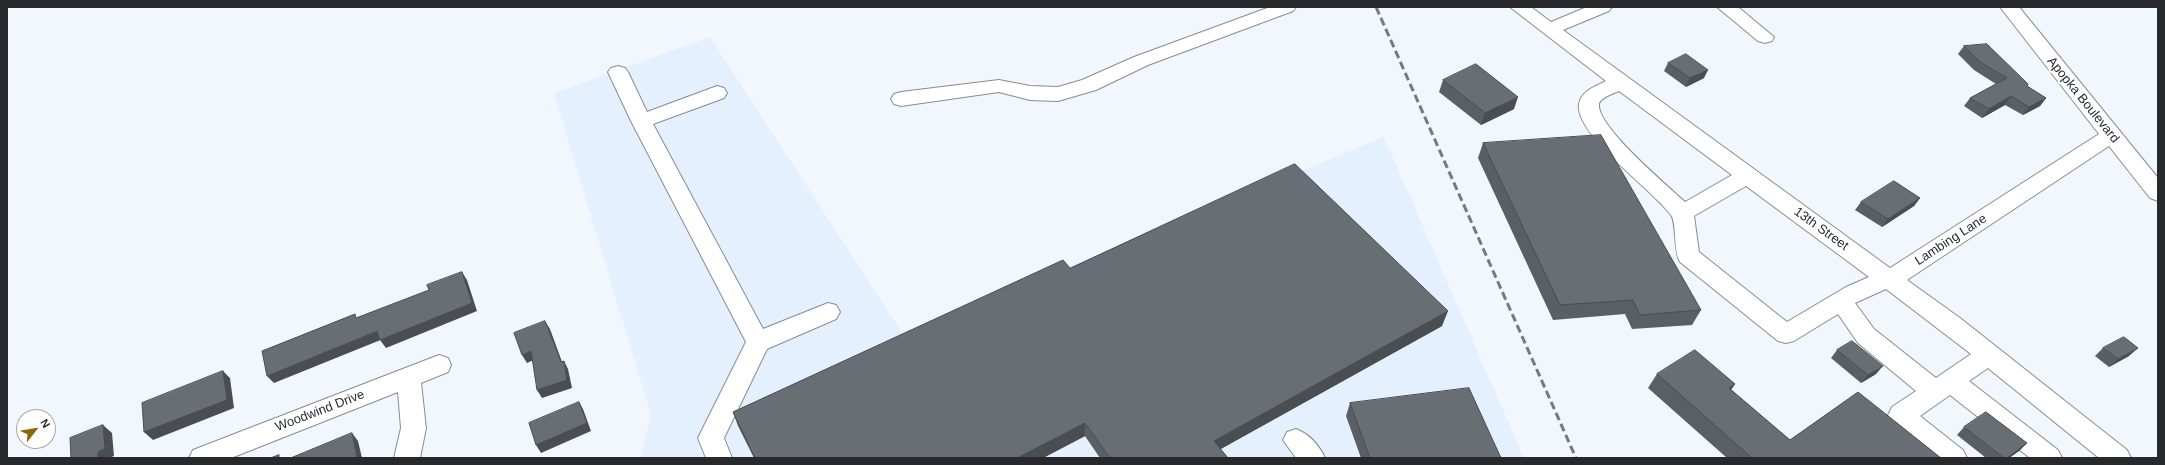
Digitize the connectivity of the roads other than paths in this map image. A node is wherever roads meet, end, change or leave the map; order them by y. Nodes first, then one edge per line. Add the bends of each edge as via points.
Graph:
1 (1287, 7) edge
2 (1519, 7) edge
3 (1603, 7) edge
4 (1726, 7) edge
5 (2009, 7) edge
6 (1550, 29) junction
7 (1765, 37) dead end
8 (618, 72) dead end
9 (1620, 82) junction
10 (717, 93) dead end
11 (901, 99) dead end
12 (641, 120) junction
13 (2112, 135) junction
14 (1747, 176) junction
15 (2158, 193) edge
16 (1684, 213) junction
17 (1890, 279) junction
18 (1842, 301) junction
19 (828, 312) dead end
20 (758, 342) junction
21 (1989, 354) junction
22 (439, 365) dead end
23 (408, 377) junction
24 (1942, 387) junction
25 (202, 458) edge
26 (407, 458) edge
27 (719, 458) edge
28 (1954, 458) edge
29 (2049, 458) edge
30 (2118, 458) edge

1 - 11 street via 1141,61 1089,85 1058,94 999,86
2 - 6 street, 13th Street
3 - 6 street
4 - 7 street
5 - 13 street, Apopka Boulevard
6 - 9 street, 13th Street
8 - 12 street
9 - 14 street, 13th Street
9 - 16 street via 1593,96 1589,104 1591,115 1604,137
10 - 12 street
12 - 20 street
13 - 15 street, Apopka Boulevard
13 - 17 street, Lambing Lane
14 - 16 street
14 - 17 street, 13th Street
16 - 18 street, Lambing Lane via 1688,256 1786,334
17 - 18 street, Lambing Lane
17 - 21 street, 13th Street
18 - 24 street via 1866,336
19 - 20 street
20 - 27 street via 711,438
21 - 24 street
21 - 30 street, 13th Street
22 - 23 street, Woodwind Drive
23 - 25 street, Woodwind Drive
23 - 26 street via 413,423
24 - 28 street via 1901,415
24 - 29 street

